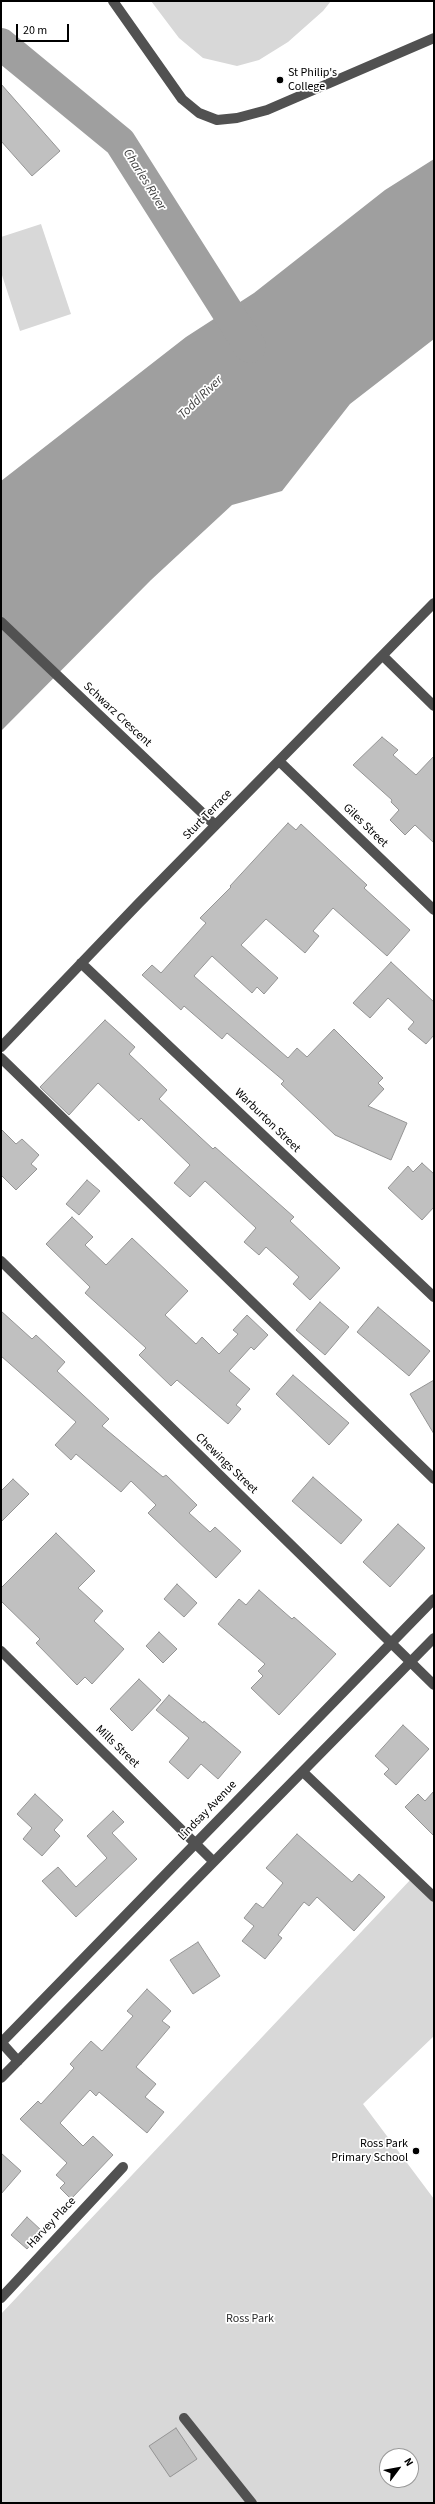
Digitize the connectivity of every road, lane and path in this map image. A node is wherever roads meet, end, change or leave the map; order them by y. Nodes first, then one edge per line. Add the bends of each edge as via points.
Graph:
1 (112, 1) edge
2 (434, 38) edge
3 (434, 603) edge
4 (1, 622) edge
5 (383, 656) junction
6 (434, 706) edge
7 (279, 761) junction
8 (215, 825) junction
9 (434, 910) edge
10 (82, 963) junction
11 (1, 1047) edge
12 (1, 1058) edge
13 (1, 1261) edge
14 (434, 1297) edge
15 (434, 1479) edge
16 (434, 1599) edge
17 (434, 1638) edge
18 (391, 1644) junction
19 (1, 1651) edge
20 (411, 1662) junction
21 (434, 1685) edge
22 (303, 1772) junction
23 (195, 1842) junction
24 (213, 1861) junction
25 (434, 1898) edge
26 (1, 2042) edge
27 (18, 2061) junction
28 (1, 2078) edge
29 (123, 2167) dead end
30 (1, 2298) edge
31 (184, 2418) dead end
32 (252, 2503) edge

1 - 2 street via 182,98 199,113 217,120 267,110
3 - 5 street, Sturt Terrace
4 - 8 street, Schwarz Crescent
5 - 6 street
5 - 7 street, Sturt Terrace
7 - 8 street, Sturt Terrace
7 - 9 street, Giles Street
8 - 10 street, Sturt Terrace
10 - 11 street, Sturt Terrace
10 - 14 street, Warburton Street
12 - 15 street
13 - 18 street, Chewings Street
16 - 18 street, Lindsay Avenue
17 - 20 street
18 - 20 street, Chewings Street
18 - 23 street, Lindsay Avenue
19 - 23 street, Mills Street
20 - 21 street, Chewings Street
20 - 22 street
22 - 24 street
22 - 25 street
23 - 24 street, Mills Street
23 - 26 street, Lindsay Avenue
24 - 27 street
26 - 27 street
27 - 28 street
29 - 30 street, Harvey Place
31 - 32 street

